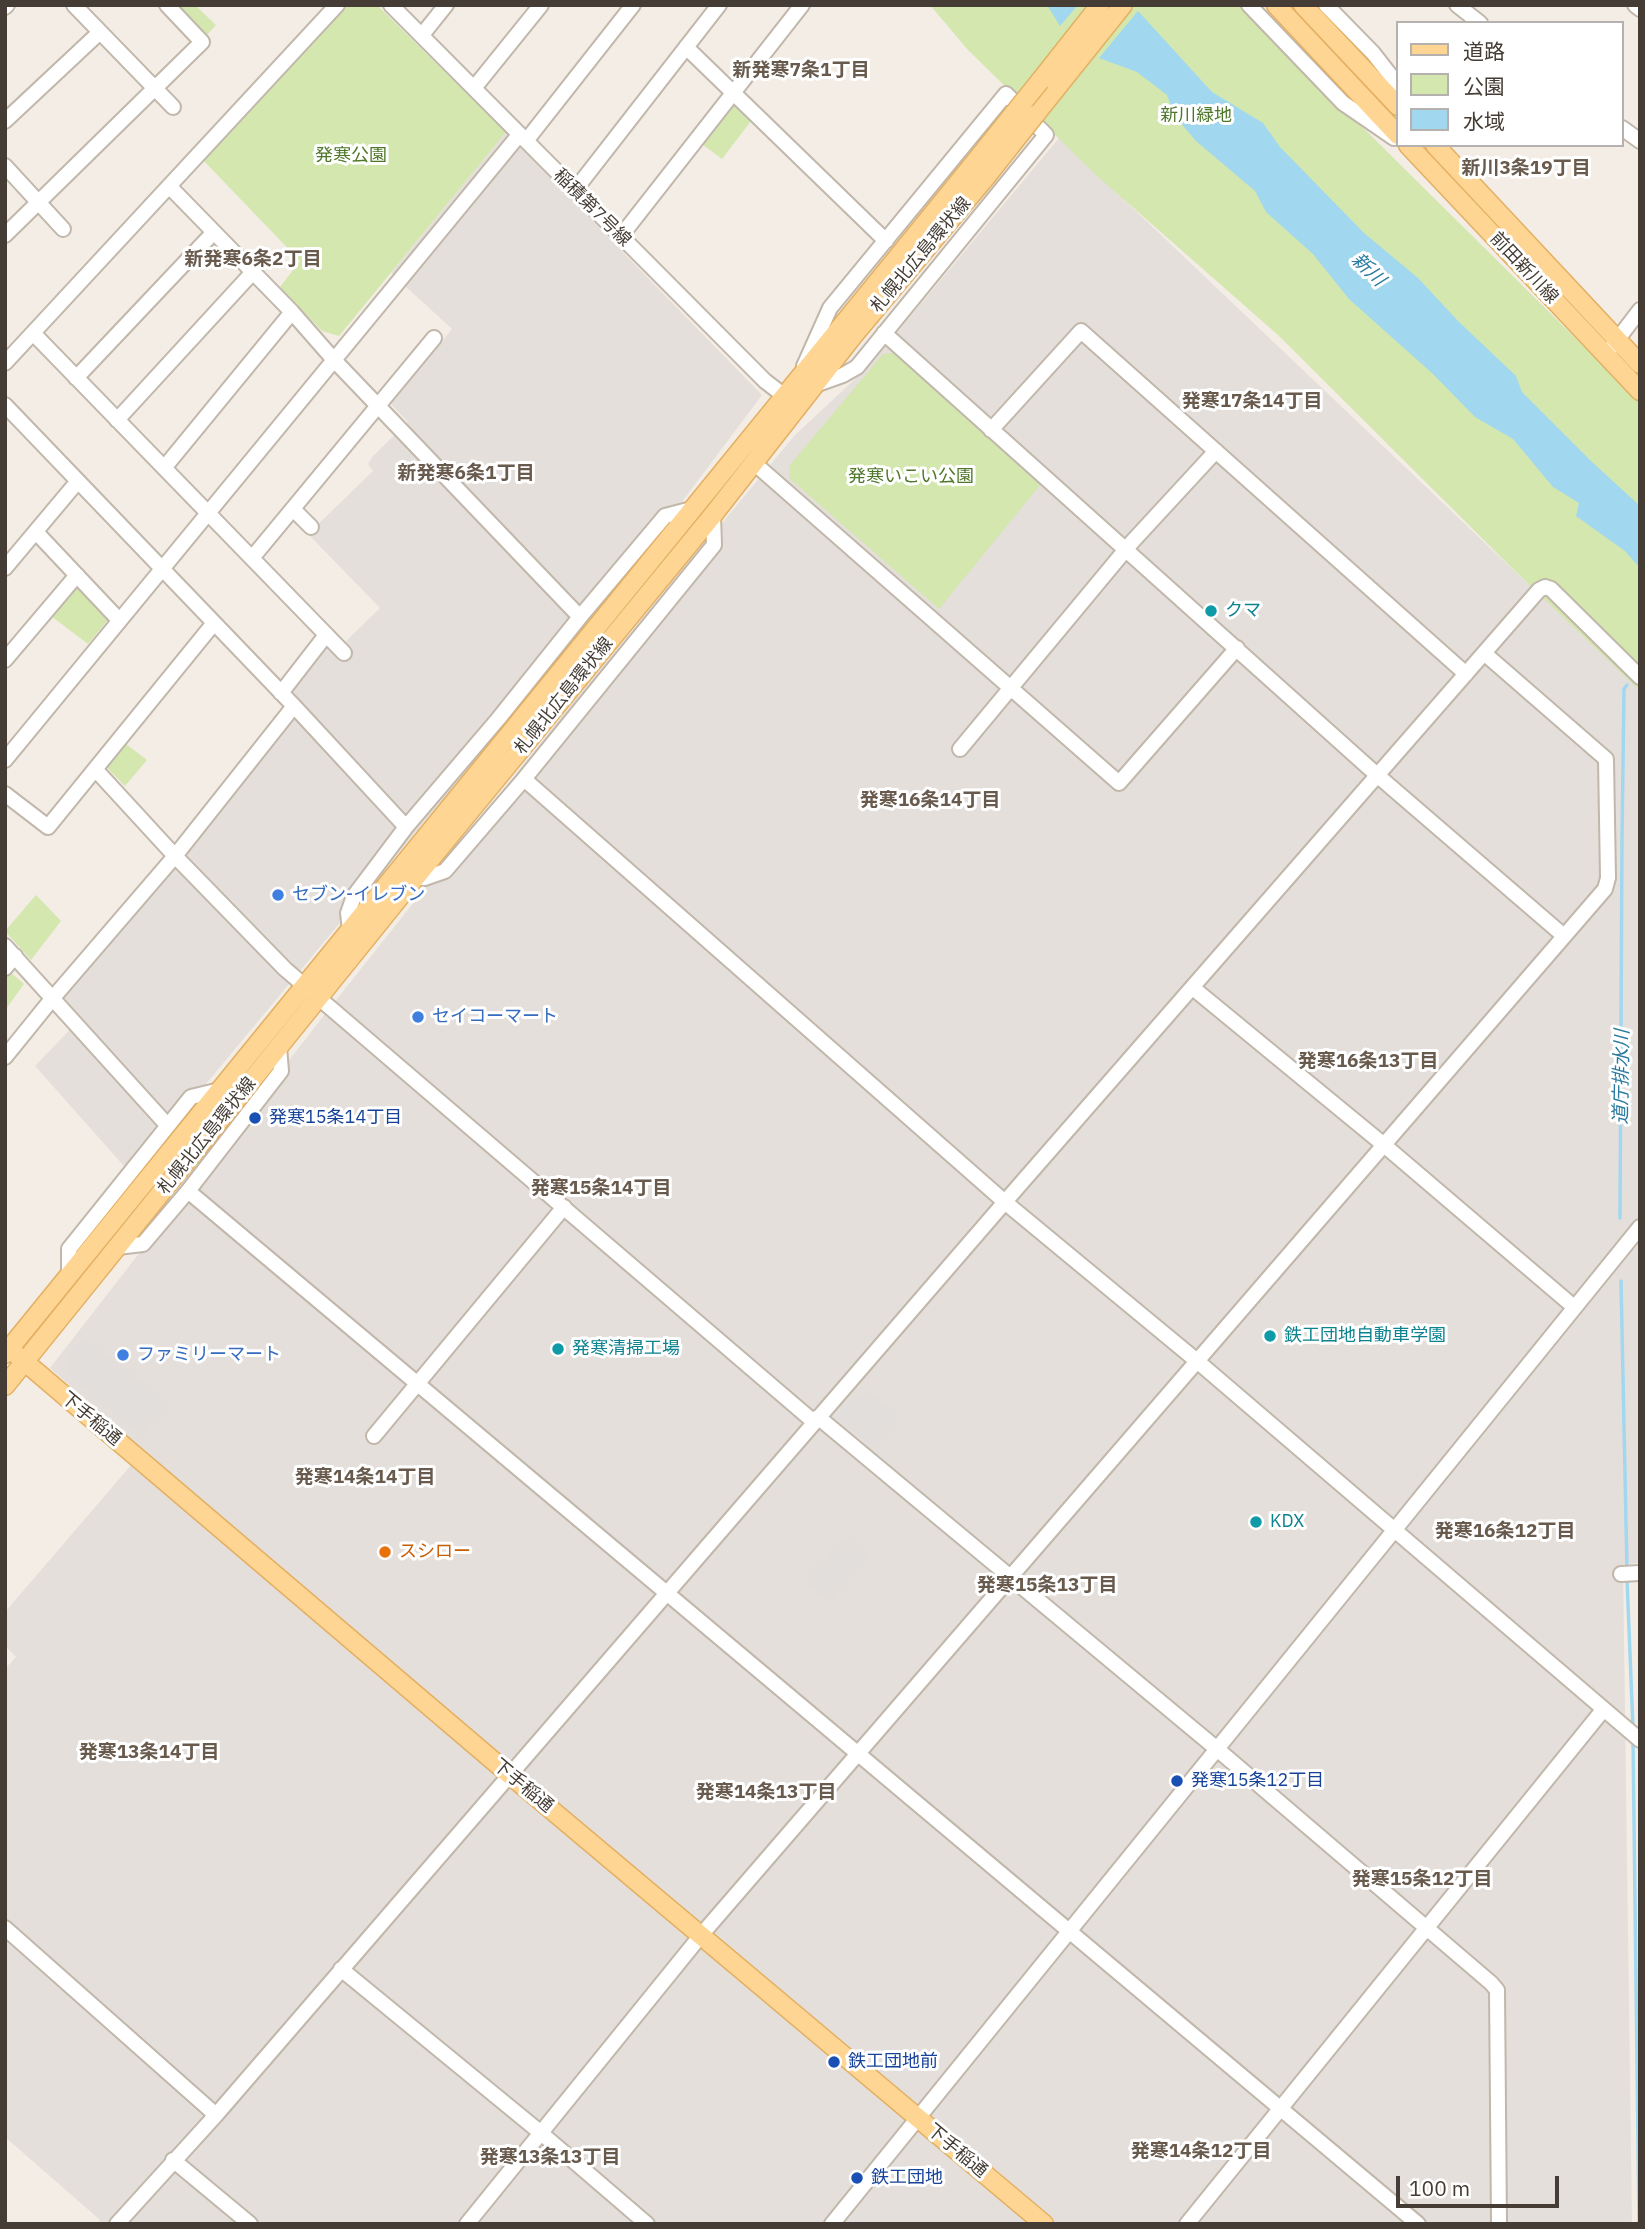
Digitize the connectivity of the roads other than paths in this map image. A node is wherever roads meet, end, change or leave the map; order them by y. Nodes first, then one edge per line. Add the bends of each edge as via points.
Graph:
1 (74, 5) edge
2 (337, 5) edge
3 (391, 5) edge
4 (446, 5) edge
5 (541, 5) edge
6 (633, 5) edge
7 (719, 5) edge
8 (802, 5) edge
9 (1100, 5) edge
10 (1123, 5) edge
11 (1249, 5) edge
12 (1276, 5) edge
13 (1303, 5) edge
14 (1326, 5) edge
15 (1457, 5) edge
16 (1635, 5) edge
17 (171, 7) edge
18 (1640, 9) edge
19 (1477, 21) edge
20 (100, 32) junction
21 (422, 35) junction
22 (686, 47) junction
23 (1396, 82) edge
24 (474, 88) junction
25 (154, 89) junction
26 (734, 91) junction
27 (1396, 104) edge
28 (173, 107) dead end
29 (5, 121) edge
30 (1624, 129) edge
31 (1396, 134) edge
32 (523, 138) junction
33 (1396, 138) edge
34 (1640, 141) edge
35 (1408, 147) edge
36 (1437, 147) edge
37 (5, 166) edge
38 (169, 186) junction
39 (575, 190) junction
40 (39, 202) junction
41 (63, 229) dead end
42 (214, 232) junction
43 (5, 235) edge
44 (621, 236) junction
45 (886, 241) junction
46 (253, 272) junction
47 (1640, 310) edge
48 (292, 312) junction
49 (33, 333) junction
50 (884, 333) junction
51 (434, 338) dead end
52 (1611, 348) junction
53 (334, 359) junction
54 (5, 363) edge
55 (1640, 364) edge
56 (76, 378) junction
57 (806, 382) junction
58 (1640, 391) edge
59 (791, 401) junction
60 (5, 405) edge
61 (378, 405) junction
62 (117, 420) junction
63 (991, 430) junction
64 (1216, 451) junction
65 (754, 463) junction
66 (164, 468) junction
67 (78, 481) junction
68 (293, 509) junction
69 (692, 509) junction
70 (209, 513) junction
71 (713, 515) junction
72 (312, 527) dead end
73 (36, 532) junction
74 (1126, 550) junction
75 (252, 558) junction
76 (5, 568) edge
77 (163, 569) junction
78 (77, 575) junction
79 (580, 617) junction
80 (119, 620) junction
81 (214, 624) junction
82 (326, 635) junction
83 (1237, 648) junction
84 (344, 653) dead end
85 (1484, 653) junction
86 (5, 660) edge
87 (1466, 674) junction
88 (1640, 677) edge
89 (1011, 687) junction
90 (281, 693) junction
91 (294, 706) junction
92 (960, 749) dead end
93 (5, 760) edge
94 (95, 769) junction
95 (1377, 775) junction
96 (524, 779) junction
97 (5, 794) edge
98 (406, 827) junction
99 (175, 856) junction
100 (415, 878) junction
101 (350, 930) junction
102 (1564, 936) junction
103 (8, 956) edge
104 (304, 986) junction
105 (1193, 988) junction
106 (320, 996) junction
107 (52, 999) junction
108 (279, 1047) junction
109 (5, 1056) edge
110 (220, 1090) junction
111 (168, 1126) junction
112 (1384, 1145) junction
113 (188, 1191) junction
114 (1006, 1203) junction
115 (564, 1207) junction
116 (1640, 1227) edge
117 (117, 1247) junction
118 (69, 1276) junction
119 (1574, 1307) junction
120 (7, 1349) edge
121 (1197, 1361) junction
122 (24, 1362) junction
123 (416, 1384) junction
124 (5, 1386) edge
125 (816, 1420) junction
126 (374, 1436) dead end
127 (1395, 1530) junction
128 (1621, 1573) dead end
129 (1640, 1573) edge
130 (1010, 1577) junction
131 (666, 1593) junction
132 (1603, 1710) junction
133 (1640, 1740) edge
134 (1217, 1749) junction
135 (858, 1753) junction
136 (510, 1774) junction
137 (5, 1928) edge
138 (1429, 1928) junction
139 (1069, 1933) junction
140 (702, 1934) junction
141 (341, 1969) junction
142 (1281, 2108) junction
143 (216, 2115) junction
144 (918, 2118) junction
145 (541, 2133) junction
146 (173, 2160) junction
147 (117, 2224) edge
148 (250, 2224) edge
149 (467, 2224) edge
150 (648, 2224) edge
151 (832, 2224) edge
152 (1044, 2224) edge
153 (1187, 2224) edge
154 (1418, 2224) edge
155 (1499, 2224) edge

1 - 20 street
2 - 38 street
3 - 21 street, 稲積第7号線
4 - 21 street
5 - 24 street
6 - 32 street
7 - 22 street
8 - 26 street
9 - 57 main road, 札幌北広島環状線, bridge
10 - 57 main road, 札幌北広島環状線, bridge via 986,177
11 - 33 street via 1343,103
12 - 31 main road, 前田新川線
13 - 27 main road
14 - 23 street
15 - 19 street
16 - 18 street
17 - 25 street via 202,42
20 - 25 street
20 - 29 street
21 - 24 street, 稲積第7号線
22 - 26 street
22 - 39 street
24 - 32 street, 稲積第7号線
25 - 28 street
25 - 40 street
26 - 44 street
26 - 45 street
30 - 34 street
32 - 39 street, 稲積第7号線
32 - 53 street
35 - 52 main road, 前田新川線
36 - 52 main road, 前田新川線
37 - 40 street
38 - 42 street
38 - 49 street
39 - 44 street, 稲積第7号線
40 - 41 street
40 - 43 street
42 - 46 street
42 - 56 street
44 - 59 street, 稲積第7号線 via 765,381
45 - 50 street via 1006,94 1046,135
45 - 57 street via 830,308
46 - 48 street
46 - 62 street
47 - 52 street
48 - 53 street
48 - 66 street
49 - 54 street
49 - 56 street
50 - 57 street via 856,367 843,375
50 - 63 street
51 - 61 street
52 - 55 main road, 前田新川線
52 - 58 main road, 前田新川線
53 - 61 street
53 - 70 street
56 - 62 street
57 - 59 main road, 札幌北広島環状線
59 - 65 main road, 札幌北広島環状線
59 - 69 main road, 札幌北広島環状線
60 - 67 street
61 - 68 street
61 - 79 street
62 - 66 street
63 - 64 street via 1081,331
63 - 74 street
64 - 74 street
64 - 87 street
65 - 71 main road, 札幌北広島環状線
65 - 89 street
66 - 70 street
67 - 73 street
67 - 77 street
68 - 72 street
68 - 75 street
69 - 79 street via 665,516
69 - 101 main road, 札幌北広島環状線
70 - 75 street
70 - 77 street
71 - 96 street via 714,545
71 - 100 main road, 札幌北広島環状線
73 - 76 street
73 - 78 street
74 - 83 street
74 - 89 street
75 - 82 street
77 - 80 street
77 - 81 street
78 - 80 street
78 - 86 street
79 - 98 street
80 - 93 street
81 - 90 street
81 - 94 street
82 - 84 street
82 - 90 street
83 - 89 street via 1119,783
83 - 95 street
85 - 87 street
85 - 88 street via 1545,587
85 - 102 street via 1606,759 1608,878 1605,889
87 - 95 street
89 - 92 street
90 - 91 street
91 - 98 street
91 - 99 street
94 - 97 street via 48,827
94 - 99 street
95 - 102 street
95 - 105 street
96 - 100 street via 445,871
96 - 114 street
98 - 101 street via 354,896 348,913
99 - 104 street
99 - 107 street
100 - 106 main road, 札幌北広島環状線
101 - 104 main road, 札幌北広島環状線
102 - 112 street
103 - 107 street
104 - 106 street
104 - 110 main road, 札幌北広島環状線
105 - 112 street
105 - 114 street
106 - 108 main road, 札幌北広島環状線
106 - 115 street
107 - 109 street
107 - 111 street
108 - 113 street via 281,1071
108 - 117 main road, 札幌北広島環状線
110 - 111 street via 191,1097
110 - 118 main road, 札幌北広島環状線
111 - 118 street via 69,1249
112 - 119 street
112 - 121 street
113 - 117 street via 143,1244
113 - 123 street
114 - 121 street
114 - 125 street
115 - 123 street
115 - 125 street
116 - 119 street
117 - 122 main road, 札幌北広島環状線
118 - 120 main road, 札幌北広島環状線
119 - 127 street
120 - 122 main road, 下手稲通
121 - 127 street
121 - 130 street
122 - 124 main road, 札幌北広島環状線
122 - 136 main road, 下手稲通
123 - 126 street
123 - 131 street
125 - 130 street
125 - 131 street
127 - 132 street
127 - 134 street
128 - 129 street
130 - 134 street
130 - 135 street
131 - 135 street
131 - 136 street
132 - 133 street
132 - 138 street
134 - 138 street
134 - 139 street
135 - 139 street
135 - 140 street
136 - 140 main road, 下手稲通
136 - 141 street
137 - 143 street
138 - 142 street
138 - 155 street via 1497,1990
139 - 142 street
139 - 144 street
140 - 144 main road, 下手稲通
140 - 145 street
141 - 143 street
141 - 145 street
142 - 153 street
142 - 154 street
143 - 146 street
144 - 151 street
144 - 152 main road, 下手稲通
145 - 149 street
145 - 150 street
146 - 147 street
146 - 148 street

